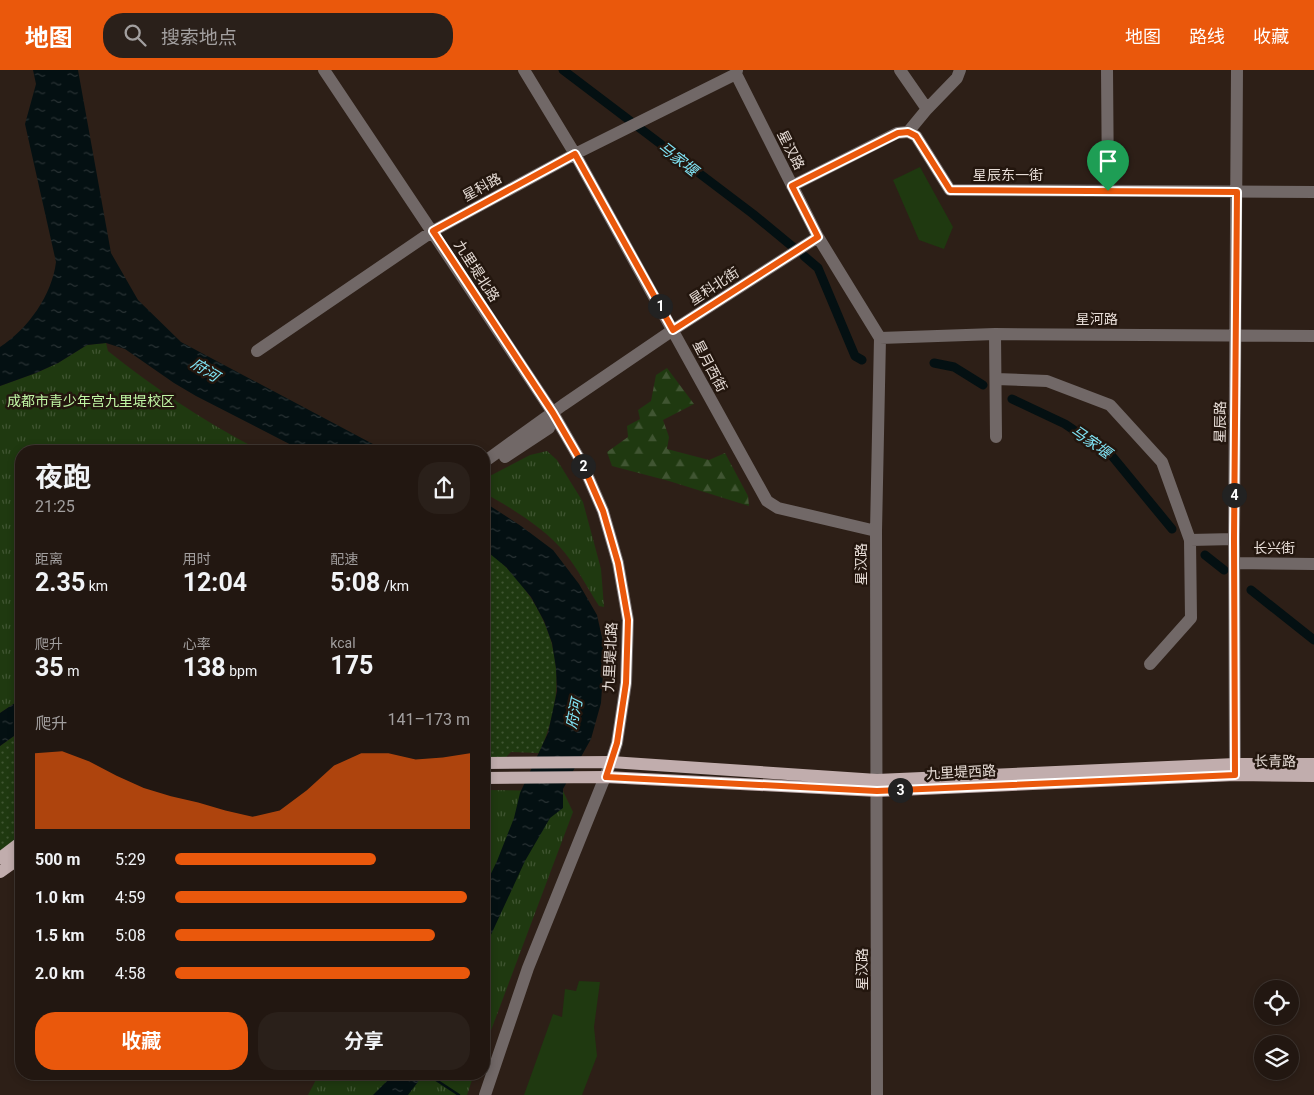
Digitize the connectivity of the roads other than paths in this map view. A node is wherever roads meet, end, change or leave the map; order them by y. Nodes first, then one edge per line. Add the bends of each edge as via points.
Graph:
1 (324, 70) edge
2 (524, 70) edge
3 (900, 70) edge
4 (960, 70) edge
5 (1108, 70) edge
6 (1237, 70) edge
7 (737, 72) edge
8 (927, 109) junction
9 (908, 132) junction
10 (575, 154) junction
11 (792, 186) junction
12 (1108, 191) junction
13 (1237, 192) junction
14 (1314, 192) edge
15 (433, 231) junction
16 (818, 237) junction
17 (673, 330) junction
18 (995, 334) junction
19 (1236, 335) junction
20 (1314, 336) edge
21 (880, 338) junction
22 (257, 351) dead end
23 (996, 379) junction
24 (553, 413) junction
25 (996, 437) dead end
26 (490, 458) edge
27 (490, 465) edge
28 (876, 530) junction
29 (1234, 539) junction
30 (1190, 540) junction
31 (1234, 564) junction
32 (1314, 564) edge
33 (1150, 664) dead end
34 (611, 762) junction
35 (490, 763) edge
36 (1314, 764) edge
37 (1235, 770) junction
38 (1314, 776) edge
39 (606, 777) junction
40 (490, 778) edge
41 (877, 786) junction
42 (15, 847) edge
43 (0, 858) edge
44 (15, 861) edge
45 (0, 872) edge
46 (485, 1095) edge
47 (876, 1095) edge

1 - 15 street, 九里堤北路
2 - 10 street, 星月西街
3 - 8 street
4 - 8 street via 958,78
5 - 12 street
6 - 13 street, 星辰路
7 - 10 street, 星科路
7 - 11 street, 星汉路
8 - 9 street
9 - 11 street via 898,133
9 - 12 street, 星辰东一街 via 916,136 950,190
10 - 15 street, 星科路
10 - 17 street, 星月西街
11 - 16 street, 星汉路
12 - 13 street, 星辰东一街
13 - 14 street, 星辰东一街
13 - 19 street, 星辰路
15 - 22 street, 星科路
15 - 24 street, 九里堤北路
16 - 17 street, 星科北街
16 - 21 street, 星汉路
17 - 24 street, 星科北街
17 - 28 street, 星月西街 via 767,501 778,508
18 - 19 street, 星河路
18 - 21 street, 星河路
18 - 23 street
19 - 20 street, 星河路
19 - 29 street, 星辰路
21 - 28 street, 星汉路
23 - 25 street
23 - 30 street via 1047,381 1110,405 1162,462
24 - 26 street, 星科北街
24 - 27 street via 549,428
24 - 34 street, 九里堤北路 via 582,463 603,511 618,563 628,620 626,683
28 - 41 street, 星汉路
29 - 30 street
29 - 31 street, 星辰路
30 - 33 street via 1191,618
31 - 32 street, 长兴街
31 - 37 street, 星辰路
34 - 35 main road
34 - 39 street, 九里堤北路
34 - 41 main road
36 - 37 main road
37 - 38 main road, 长青路
37 - 41 main road, 九里堤西路
39 - 40 main road, 九里堤西路
39 - 41 main road, 九里堤西路
39 - 46 street, 九里堤北路 via 528,968
41 - 47 street, 星汉路
42 - 43 main road
44 - 45 main road

